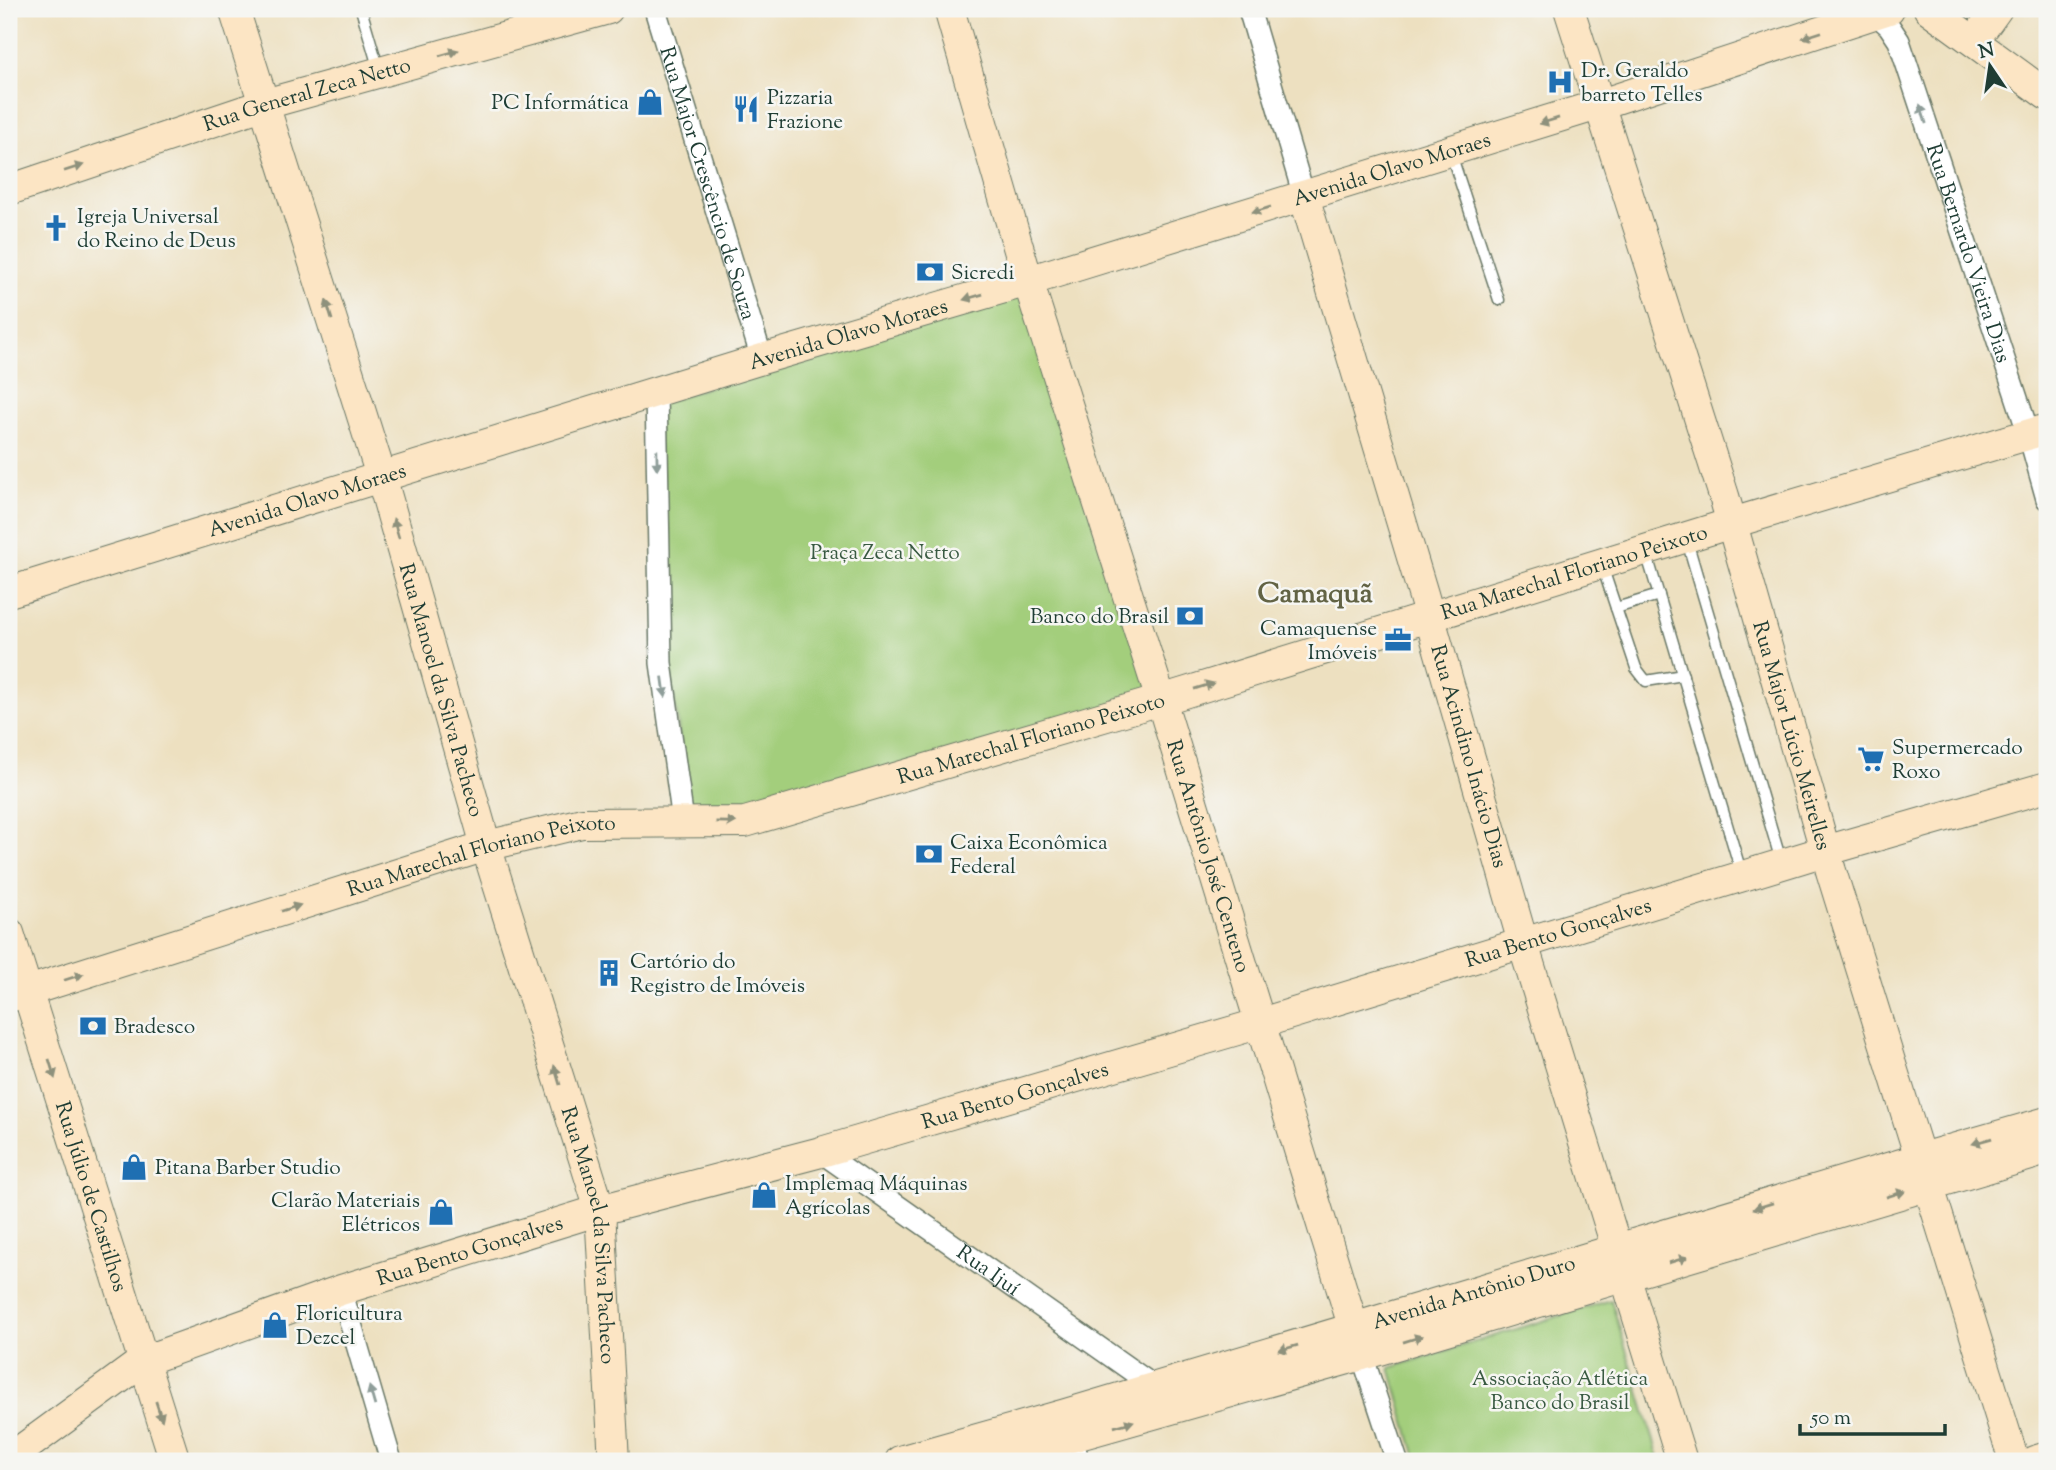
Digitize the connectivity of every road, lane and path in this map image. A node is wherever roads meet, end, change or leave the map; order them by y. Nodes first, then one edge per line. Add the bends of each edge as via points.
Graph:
1 (234, 9) edge
2 (362, 9) edge
3 (608, 9) edge
4 (655, 9) edge
5 (949, 9) edge
6 (1249, 9) edge
7 (1569, 9) edge
8 (1929, 9) edge
9 (1950, 9) edge
10 (1960, 9) edge
11 (1881, 10) edge
12 (1991, 18) edge
13 (380, 72) junction
14 (2047, 78) edge
15 (2047, 95) edge
16 (265, 104) junction
17 (1598, 105) junction
18 (1451, 151) junction
19 (9, 190) edge
20 (1304, 196) junction
21 (1028, 281) junction
22 (1499, 300) dead end
23 (762, 359) junction
24 (656, 391) junction
25 (2038, 432) edge
26 (381, 476) junction
27 (2047, 499) edge
28 (1732, 523) junction
29 (1686, 537) junction
30 (1645, 550) junction
31 (1601, 563) junction
32 (9, 592) edge
33 (1659, 595) junction
34 (1616, 608) junction
35 (1429, 616) junction
36 (1683, 675) junction
37 (1161, 699) junction
38 (2047, 787) edge
39 (683, 821) junction
40 (485, 846) junction
41 (1825, 851) junction
42 (1782, 864) junction
43 (1742, 876) junction
44 (9, 933) edge
45 (1524, 942) junction
46 (18, 994) edge
47 (1261, 1023) junction
48 (2047, 1122) edge
49 (2047, 1150) edge
50 (821, 1152) junction
51 (1925, 1171) junction
52 (600, 1210) junction
53 (1621, 1263) junction
54 (341, 1290) junction
55 (1357, 1342) junction
56 (144, 1361) junction
57 (1155, 1387) junction
58 (1072, 1438) edge
59 (1014, 1448) edge
60 (2047, 1457) edge
61 (9, 1459) edge
62 (176, 1461) edge
63 (391, 1461) edge
64 (614, 1461) edge
65 (900, 1461) edge
66 (987, 1461) edge
67 (1397, 1461) edge
68 (1682, 1461) edge
69 (2014, 1461) edge
70 (2034, 1461) edge

1 - 16 street, Rua Manoel da Silva Pacheco
2 - 13 lane
13 -> 3 street, Rua General Zeca Netto
4 - 23 street, Rua Major Crescêncio de Souza
5 - 21 street, Rua Antônio José Centeno
6 - 20 street, Rua Acindino Inácio Dias
7 - 17 street, Rua Major Lúcio Meirelles
8 - 15 street
9 - 12 street
10 - 12 street
11 -> 17 street, Avenida Olavo Moraes
25 -> 11 street, Rua Bernardo Vieira Dias via 1899,41
12 - 14 street
13 - 16 street, Rua General Zeca Netto
19 -> 16 street, Rua General Zeca Netto
26 -> 16 street, Rua Manoel da Silva Pacheco
17 -> 18 street, Avenida Olavo Moraes
17 - 28 street, Rua Major Lúcio Meirelles
18 - 20 street, Avenida Olavo Moraes
18 - 22 lane
20 -> 21 street, Avenida Olavo Moraes
20 - 35 street, Rua Acindino Inácio Dias
21 -> 23 street, Avenida Olavo Moraes
21 - 37 street, Rua Antônio José Centeno
23 - 24 street, Avenida Olavo Moraes
24 - 26 street, Avenida Olavo Moraes
24 -> 39 street via 661,663
25 - 27 street, Rua Bernardo Vieira Dias
25 - 28 street, Rua Marechal Floriano Peixoto
26 - 32 street, Avenida Olavo Moraes
40 -> 26 street, Rua Manoel da Silva Pacheco
28 - 29 street, Rua Marechal Floriano Peixoto
28 - 41 street, Rua Major Lúcio Meirelles
29 - 30 street, Rua Marechal Floriano Peixoto
29 - 42 lane
30 - 31 street, Rua Marechal Floriano Peixoto
30 - 33 lane
31 - 34 lane
31 - 35 street, Rua Marechal Floriano Peixoto
33 - 34 lane
33 - 36 lane
34 - 36 lane via 1636,668 1646,681
37 -> 35 street, Rua Marechal Floriano Peixoto
35 - 45 street, Rua Acindino Inácio Dias
36 - 43 lane
39 -> 37 street, Rua Marechal Floriano Peixoto via 745,822
37 - 47 street, Rua Antônio José Centeno
38 - 41 street, Rua Bento Gonçalves
39 - 40 street, Rua Marechal Floriano Peixoto via 582,823
46 -> 40 street, Rua Marechal Floriano Peixoto
52 -> 40 street, Rua Manoel da Silva Pacheco
41 - 42 street, Rua Bento Gonçalves
41 - 51 street, Rua Major Lúcio Meirelles
42 - 43 street, Rua Bento Gonçalves
43 - 45 street, Rua Bento Gonçalves
44 - 46 street, Rua Júlio de Castilhos
45 - 47 street, Rua Bento Gonçalves
45 - 53 street, Rua Acindino Inácio Dias
46 -> 56 street, Rua Júlio de Castilhos
47 - 50 street, Rua Bento Gonçalves
47 - 55 street, Rua Antônio José Centeno
48 -> 51 street, Avenida Antônio Duro
49 - 51 street, Avenida Antônio Duro
50 - 52 street, Rua Bento Gonçalves
50 - 57 street, Rua Ijuí
51 - 53 street, Avenida Antônio Duro
51 - 69 street, Rua Major Lúcio Meirelles
52 - 54 street, Rua Bento Gonçalves
52 - 64 street, Rua Manoel da Silva Pacheco
53 - 55 street, Avenida Antônio Duro
53 - 68 street, Rua Acindino Inácio Dias
54 - 56 street, Rua Bento Gonçalves
63 -> 54 street
55 -> 57 street, Avenida Antônio Duro
58 -> 55 street, Avenida Antônio Duro
55 - 67 street, Rua Antônio José Centeno
56 - 61 street, Rua Bento Gonçalves
56 -> 62 street, Rua Júlio de Castilhos
57 - 58 street, Avenida Antônio Duro
58 - 59 street, Avenida Antônio Duro
59 - 65 street, Avenida Antônio Duro
59 - 66 street, Avenida Antônio Duro
60 - 70 street

